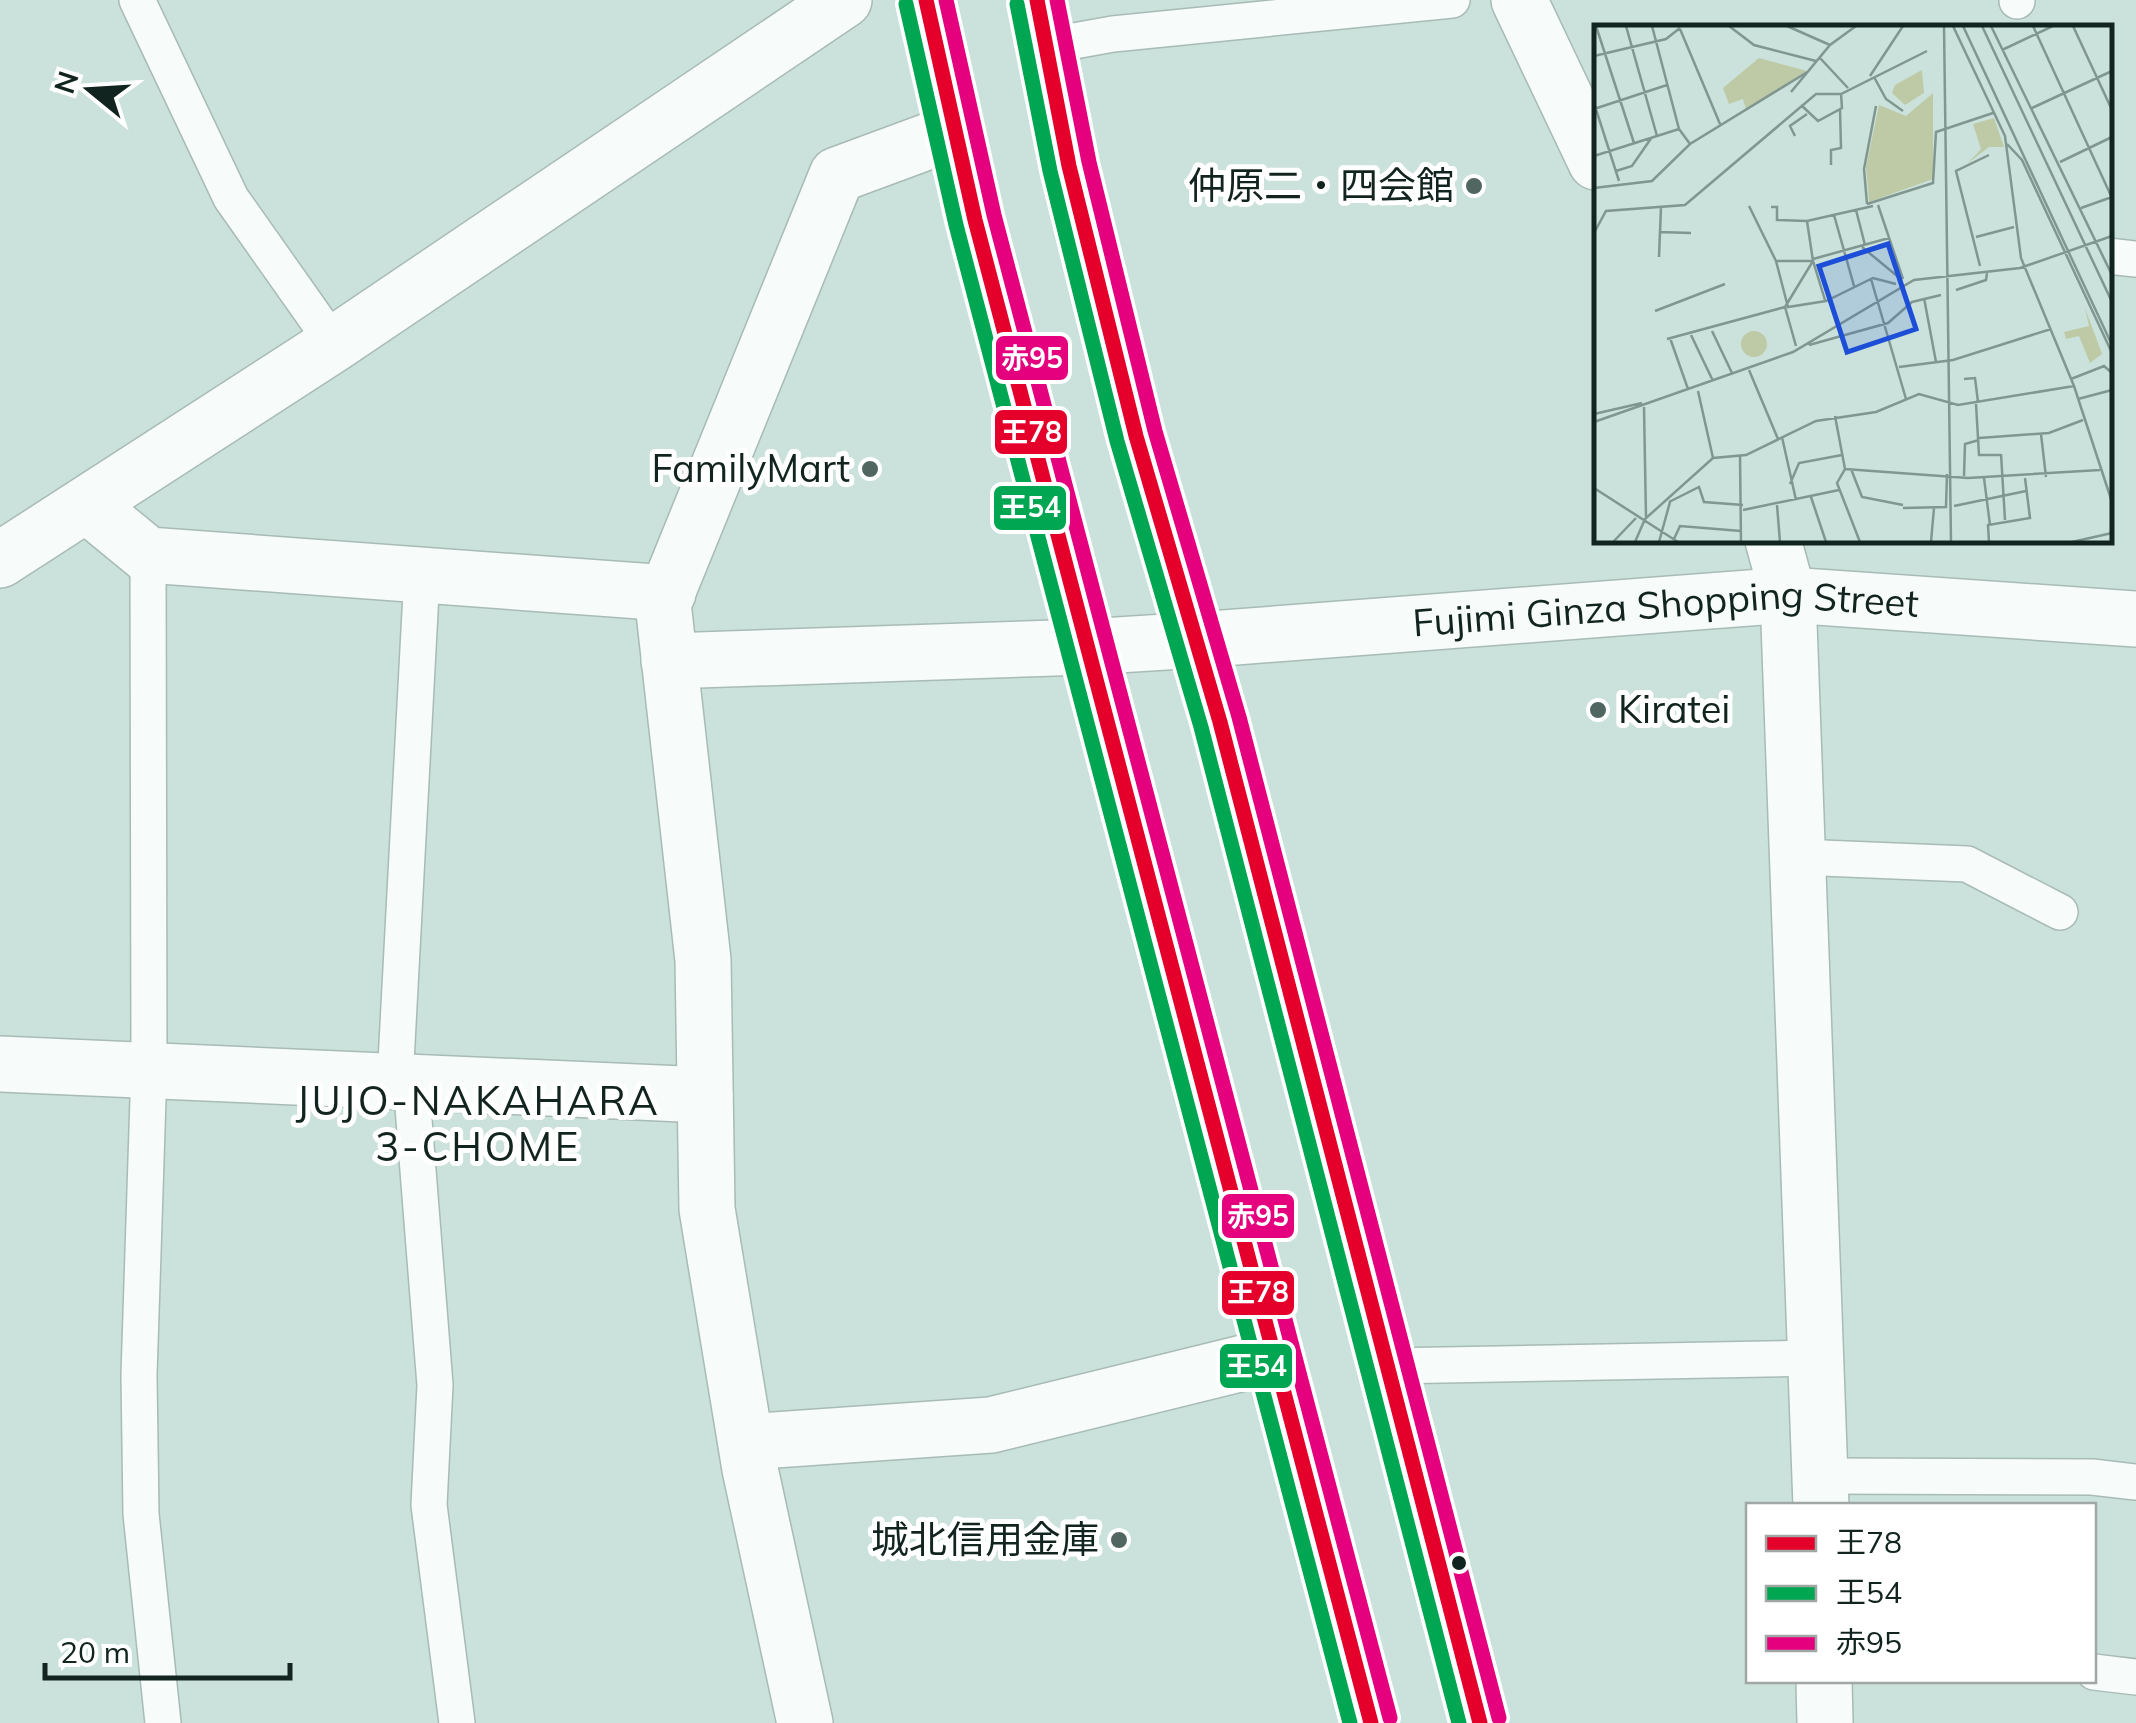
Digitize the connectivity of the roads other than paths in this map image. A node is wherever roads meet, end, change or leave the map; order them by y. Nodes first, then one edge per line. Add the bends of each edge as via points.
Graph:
1 (137, 0) edge
2 (844, 0) edge
3 (926, 0) edge
4 (1452, 0) edge
5 (1519, 0) edge
6 (1042, 23) edge
7 (956, 131) junction
8 (1594, 158) edge
9 (2111, 256) edge
10 (2136, 259) edge
11 (334, 344) junction
12 (87, 505) junction
13 (1774, 542) edge
14 (148, 555) junction
15 (0, 560) edge
16 (422, 574) junction
17 (668, 593) junction
18 (1788, 596) junction
19 (2136, 619) edge
20 (1197, 640) junction
21 (1086, 647) junction
22 (669, 661) junction
23 (1798, 858) junction
24 (2060, 912) dead end
25 (0, 1064) edge
26 (149, 1068) junction
27 (403, 1082) junction
28 (706, 1095) junction
29 (1272, 1356) junction
30 (1817, 1358) junction
31 (1388, 1366) junction
32 (746, 1442) junction
33 (2136, 1482) edge
34 (1820, 1491) edge
35 (2096, 1672) edge
36 (2136, 1677) edge
37 (1824, 1683) edge
38 (163, 1723) edge
39 (457, 1723) edge
40 (804, 1723) edge
41 (1370, 1723) edge
42 (1480, 1723) edge
43 (1825, 1723) edge

1 - 11 lane via 231,198
2 - 11 street
3 - 7 main road
4 - 6 lane via 1113,34
5 - 8 street
6 - 20 main road via 1069,166 1136,436
7 - 17 street via 837,176
7 - 21 main road
9 - 10 lane
11 - 12 street
12 - 14 street
12 - 15 street
13 - 18 street
14 - 16 street
14 - 26 lane
16 - 17 street
16 - 27 lane
17 - 22 street
18 - 19 street, Fujimi Ginza Shopping Street
18 - 20 street, Fujimi Ginza Shopping Street
18 - 23 street
20 - 21 street, Fujimi Ginza Shopping Street
20 - 31 main road
21 - 22 street, Fujimi Ginza Shopping Street
21 - 29 main road
22 - 28 street via 704,960
23 - 24 lane via 1968,864
23 - 30 street
25 - 26 street
26 - 27 street
26 - 38 lane via 141,1494
27 - 28 street
27 - 39 lane via 435,1386 429,1505
28 - 32 street via 707,1209
29 - 32 street via 991,1425
29 - 41 main road
30 - 31 lane
30 - 34 street
31 - 42 main road
32 - 40 street
33 - 34 lane via 2092,1477
35 - 36 lane
37 - 43 street

